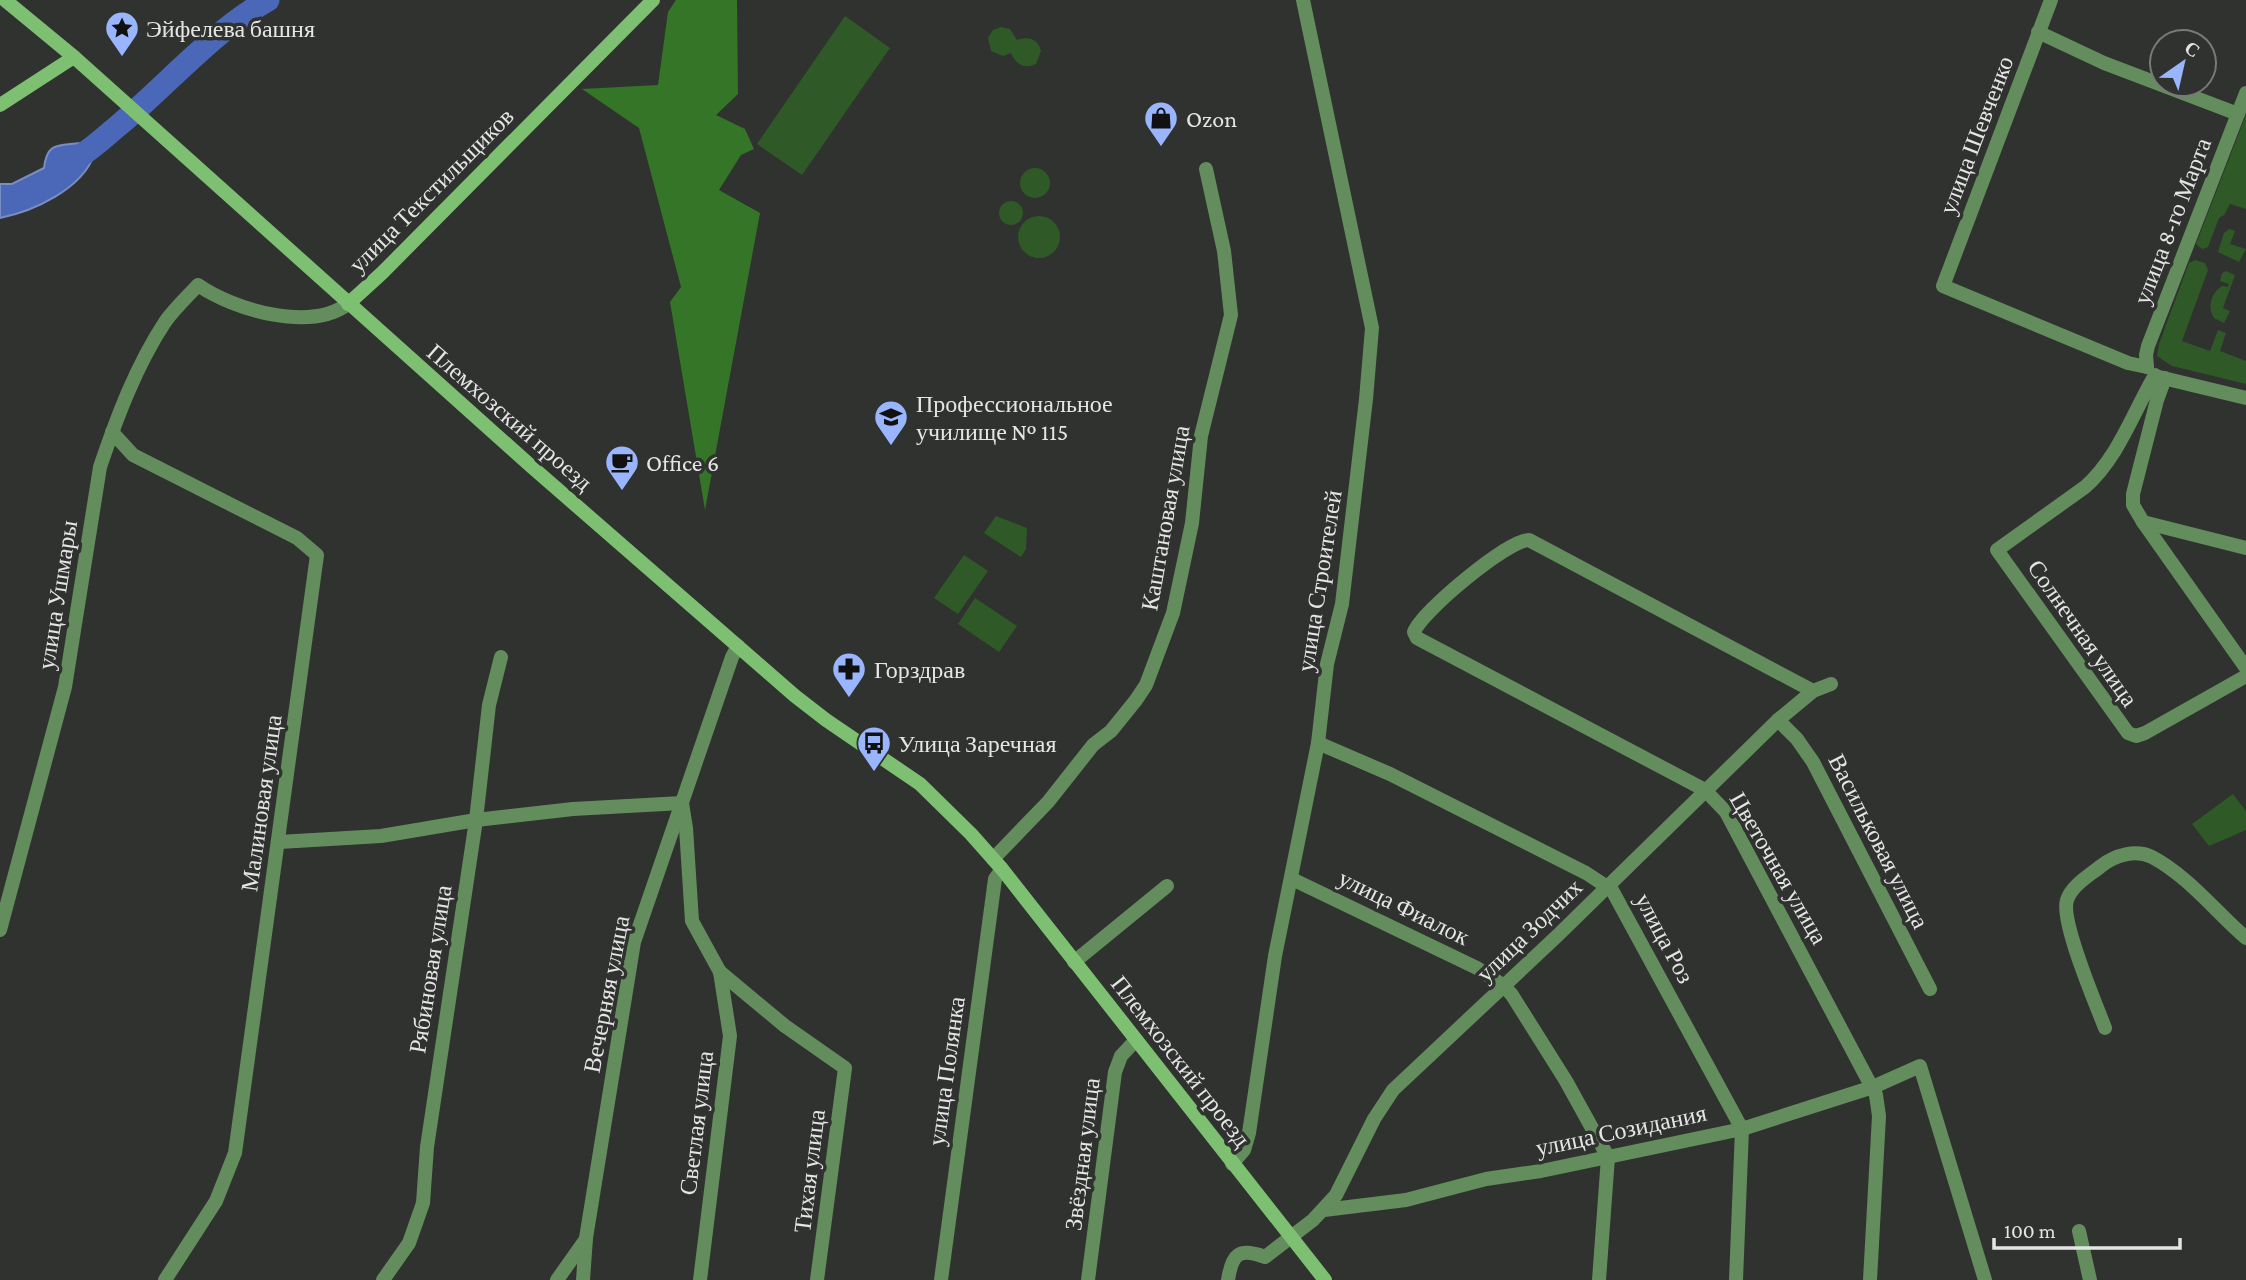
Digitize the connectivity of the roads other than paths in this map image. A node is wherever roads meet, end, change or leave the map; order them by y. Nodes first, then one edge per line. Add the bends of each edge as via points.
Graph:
1 (5, 0) edge
2 (653, 0) edge
3 (1303, 0) edge
4 (2051, 0) edge
5 (2038, 32) junction
6 (74, 57) junction
7 (2246, 93) edge
8 (0, 105) edge
9 (2238, 114) junction
10 (1206, 169) dead end
11 (348, 304) junction
12 (2156, 374) junction
13 (2246, 398) edge
14 (112, 432) junction
15 (2143, 522) junction
16 (2246, 548) edge
17 (738, 646) junction
18 (500, 657) dead end
19 (2246, 668) edge
20 (2246, 676) edge
21 (1831, 684) dead end
22 (1813, 691) junction
23 (1778, 720) junction
24 (1318, 743) junction
25 (1705, 790) junction
26 (682, 803) junction
27 (476, 820) junction
28 (279, 842) junction
29 (998, 864) junction
30 (1292, 879) junction
31 (1167, 886) dead end
32 (1608, 886) junction
33 (0, 930) edge
34 (2246, 938) edge
35 (1074, 962) junction
36 (720, 972) junction
37 (1504, 986) junction
38 (1930, 989) dead end
39 (2105, 1028) dead end
40 (1135, 1041) junction
41 (1873, 1087) junction
42 (1742, 1129) junction
43 (1608, 1157) junction
44 (1232, 1164) junction
45 (1324, 1210) junction
46 (2079, 1231) dead end
47 (586, 1238) junction
48 (1291, 1238) junction
49 (165, 1280) edge
50 (383, 1280) edge
51 (557, 1280) edge
52 (583, 1280) edge
53 (700, 1280) edge
54 (817, 1280) edge
55 (941, 1280) edge
56 (1088, 1280) edge
57 (1228, 1280) edge
58 (1325, 1280) edge
59 (1599, 1280) edge
60 (1736, 1280) edge
61 (1870, 1280) edge
62 (1984, 1280) edge
63 (2090, 1280) edge

1 - 6 main road, улица Текстильщиков
2 - 11 main road, улица Текстильщиков
3 - 24 street, улица Строителей via 1372,328 1349,551 1340,616 1327,664
4 - 5 street, улица Шевченко
5 - 9 street via 2104,63
5 - 12 street, улица Шевченко via 1943,286
6 - 8 main road
6 - 11 main road, улица Текстильщиков
7 - 9 street, улица 8-го Марта
9 - 12 street, улица 8-го Марта via 2148,346 2146,355
10 - 29 street, Каштановая улица via 1224,251 1231,315 1201,436 1192,523 1173,613 1136,700 1093,745
11 - 14 street, улица Ушмары via 327,315 282,315 239,306 198,285 166,320
11 - 17 main road, Племхозский проезд
12 - 13 street
12 - 15 street via 2157,400 2133,494 2133,505
12 - 20 street, Солнечная улица via 2115,453 2098,475 1997,550 2132,736
14 - 28 street, Малиновая улица via 133,455 297,538 317,555
14 - 33 street, улица Ушмары via 100,467 65,687
15 - 16 street
15 - 19 street
17 - 26 street, Вечерняя улица
17 - 29 main road, Племхозский проезд via 818,715 920,784
18 - 27 street, Рябиновая улица via 489,705
21 - 22 street, улица Зодчих
22 - 23 street, улица Зодчих
22 - 25 street, Цветочная улица via 1530,540 1518,542 1453,589 1416,625 1418,638
23 - 25 street, улица Зодчих
23 - 38 street, Васильковая улица via 1813,762
24 - 30 street, улица Строителей
24 - 32 street, улица Роз via 1381,770
25 - 32 street, улица Зодчих
25 - 41 street, Цветочная улица via 1730,819
26 - 27 street
26 - 36 street via 692,920
26 - 47 street, Вечерняя улица via 634,942
27 - 28 street via 381,836
27 - 50 street, Рябиновая улица via 427,1147 423,1203 409,1243
28 - 49 street, Малиновая улица via 235,1153 216,1201
29 - 35 main road, Племхозский проезд
29 - 55 street, улица Полянка
30 - 37 street, улица Фиалок via 1477,968
30 - 44 street, улица Строителей via 1275,956 1249,1133 1244,1150
31 - 35 street
32 - 37 street, улица Зодчих
32 - 42 street, улица Роз
34 - 39 street via 2152,857 2134,853 2105,863 2074,889 2066,911
35 - 40 main road, Племхозский проезд
36 - 53 street, Светлая улица via 730,1036
36 - 54 street, Тихая улица via 845,1068
37 - 43 street, улица Фиалок via 1538,1035
37 - 45 street, улица Зодчих via 1390,1095
40 - 44 main road, Племхозский проезд
40 - 56 street, Звёздная улица via 1121,1056 1115,1072
41 - 42 street, улица Созидания
41 - 61 street, Цветочная улица via 1879,1116
41 - 62 street, улица Созидания via 1920,1066
42 - 43 street, улица Созидания
42 - 60 street
43 - 45 street, улица Созидания via 1406,1200
43 - 59 street
44 - 48 main road, Племхозский проезд
45 - 48 street, улица Зодчих
46 - 63 street
47 - 51 street
47 - 52 street, Вечерняя улица
48 - 57 street, улица Зодчих via 1265,1257 1245,1252 1237,1255
48 - 58 main road, Племхозский проезд

